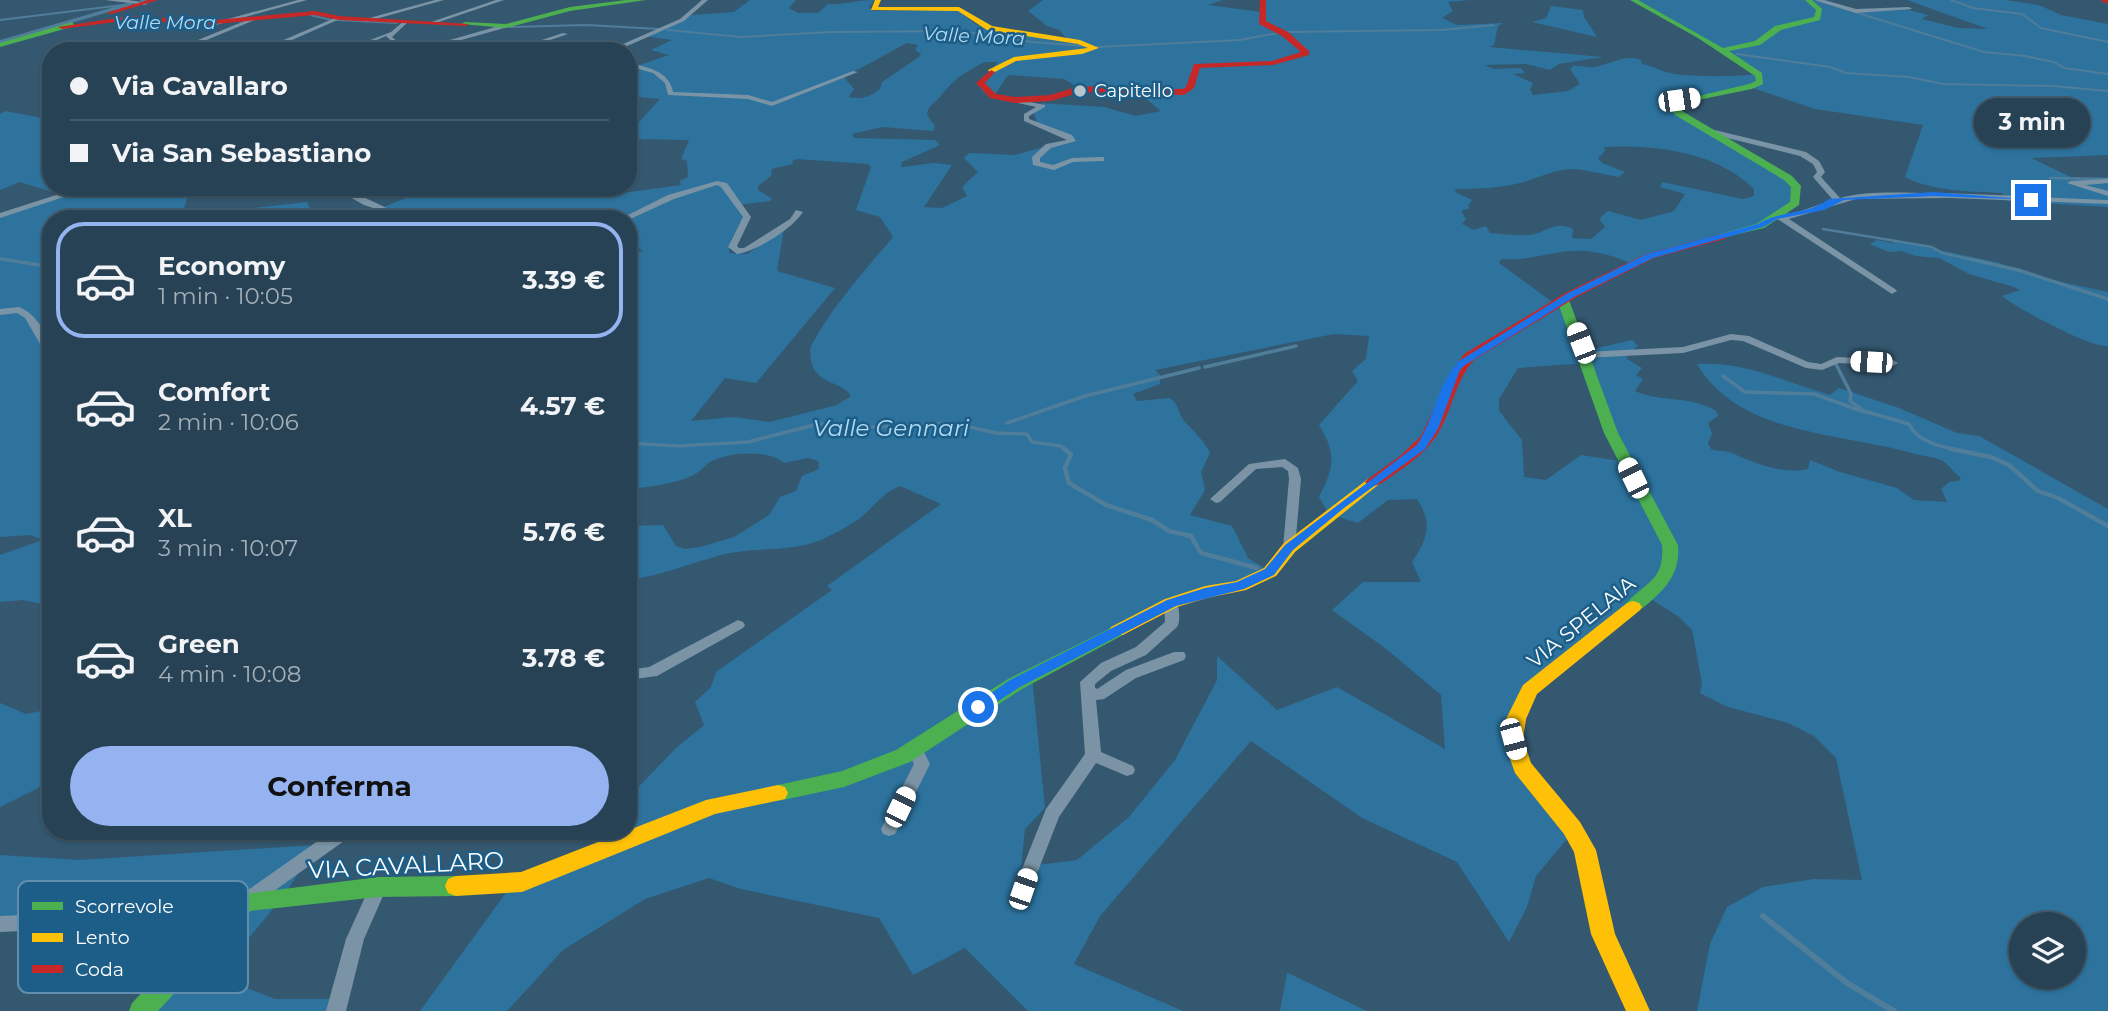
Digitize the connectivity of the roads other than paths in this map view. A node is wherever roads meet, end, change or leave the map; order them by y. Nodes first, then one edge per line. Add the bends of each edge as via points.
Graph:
1 (304, 0) edge
2 (442, 0) edge
3 (501, 0) edge
4 (643, 0) edge
5 (705, 0) edge
6 (878, 0) edge
7 (1263, 0) edge
8 (1633, 0) edge
9 (1808, 0) edge
10 (1818, 0) edge
11 (2102, 0) edge
12 (150, 1) edge
13 (2108, 2) edge
14 (1909, 9) dead end
15 (112, 14) edge
16 (254, 19) junction
17 (339, 19) junction
18 (365, 20) junction
19 (405, 22) junction
20 (433, 22) junction
21 (216, 23) junction
22 (506, 26) junction
23 (390, 33) junction
24 (565, 34) dead end
25 (196, 42) edge
26 (283, 42) edge
27 (368, 42) edge
28 (394, 42) edge
29 (447, 42) edge
30 (540, 42) edge
31 (631, 42) edge
32 (0, 45) edge
33 (1723, 50) junction
34 (637, 67) edge
35 (855, 72) dead end
36 (1014, 99) junction
37 (1706, 130) junction
38 (1101, 159) dead end
39 (2108, 181) edge
40 (2108, 194) edge
41 (62, 196) edge
42 (352, 196) edge
43 (1837, 199) junction
44 (2108, 202) edge
45 (377, 210) edge
46 (799, 212) dead end
47 (637, 213) edge
48 (0, 216) edge
49 (1778, 217) junction
50 (1836, 257) junction
51 (1879, 274) dead end
52 (1892, 291) dead end
53 (1563, 300) junction
54 (0, 312) edge
55 (42, 338) edge
56 (1585, 355) junction
57 (1893, 363) dead end
58 (1216, 499) dead end
59 (1289, 548) junction
60 (1171, 603) junction
61 (738, 625) dead end
62 (1179, 656) dead end
63 (637, 674) edge
64 (1087, 691) junction
65 (914, 748) junction
66 (1093, 755) junction
67 (1127, 770) dead end
68 (890, 829) dead end
69 (637, 836) edge
70 (332, 840) edge
71 (628, 840) edge
72 (378, 887) junction
73 (1023, 889) dead end
74 (248, 899) edge
75 (248, 901) edge
76 (18, 923) edge
77 (0, 924) edge
78 (158, 993) edge
79 (141, 1011) edge
80 (336, 1011) edge
81 (1638, 1011) edge

1 - 21 street
2 - 18 street
3 - 20 street
4 - 22 street via 570,9
5 - 31 street via 682,20
6 - 36 street via 871,8 959,9 990,28 1095,48 1078,55 1023,56 1002,62 980,83 990,95
7 - 36 street via 1262,22 1306,53 1273,63 1197,66 1190,88 1184,92 1076,90
8 - 33 street, VIA CAVALLARO
9 - 33 street via 1819,10 1817,18 1778,28 1757,43
10 - 14 street via 1856,11
11 - 13 street
12 - 15 street
15 - 21 street
15 - 32 street
16 - 17 street via 315,13
16 - 21 street
16 - 25 street
17 - 18 street
17 - 26 street
18 - 19 street
19 - 20 street
19 - 23 street
20 - 22 street
22 - 29 street
23 - 27 street
23 - 28 street via 388,37
24 - 30 street
33 - 37 street, VIA CAVALLARO via 1759,75 1760,82 1675,101 1678,113
34 - 35 street via 668,82 670,94 748,97 772,104
36 - 38 street via 1041,104 1026,120 1072,141 1049,146 1036,163 1054,168 1072,160
37 - 43 street via 1803,154 1816,163 1821,172 1817,177
37 - 49 street, VIA CAVALLARO via 1796,186 1795,203
39 - 40 street via 2071,183
41 - 48 street
42 - 45 street
43 - 44 street via 1934,194
43 - 49 street via 1822,209
46 - 47 street via 793,221 737,251 732,247 747,217 724,185 671,197
49 - 50 street
49 - 53 street, VIA CAVALLARO via 1650,256
50 - 51 street
50 - 52 street
53 - 56 street, VIA SPELAIA
53 - 59 street, VIA CAVALLARO via 1462,363 1421,447
54 - 55 street via 19,310 29,316
56 - 57 street via 1683,350 1731,337 1745,338 1806,365 1822,367 1837,360
56 - 81 street, VIA SPELAIA via 1612,433 1674,560 1669,576 1659,586 1530,690 1517,711 1513,739 1529,776 1581,842 1600,923
58 - 59 street via 1252,466 1285,463 1294,470 1295,479
59 - 60 street, VIA CAVALLARO via 1270,572 1240,586
60 - 64 street via 1172,624 1141,651 1087,682
60 - 65 street, VIA CAVALLARO via 1015,684
61 - 63 street via 653,672
62 - 64 street via 1131,674 1099,695
64 - 66 street
65 - 68 street via 922,764
65 - 69 street, VIA CAVALLARO via 844,779 713,806
66 - 67 street
66 - 73 street via 1052,814
70 - 74 street, VIA CAVALLARO
71 - 72 street, VIA CAVALLARO via 522,882
72 - 75 street, VIA CAVALLARO
72 - 80 street via 355,939
76 - 77 street
78 - 79 street

